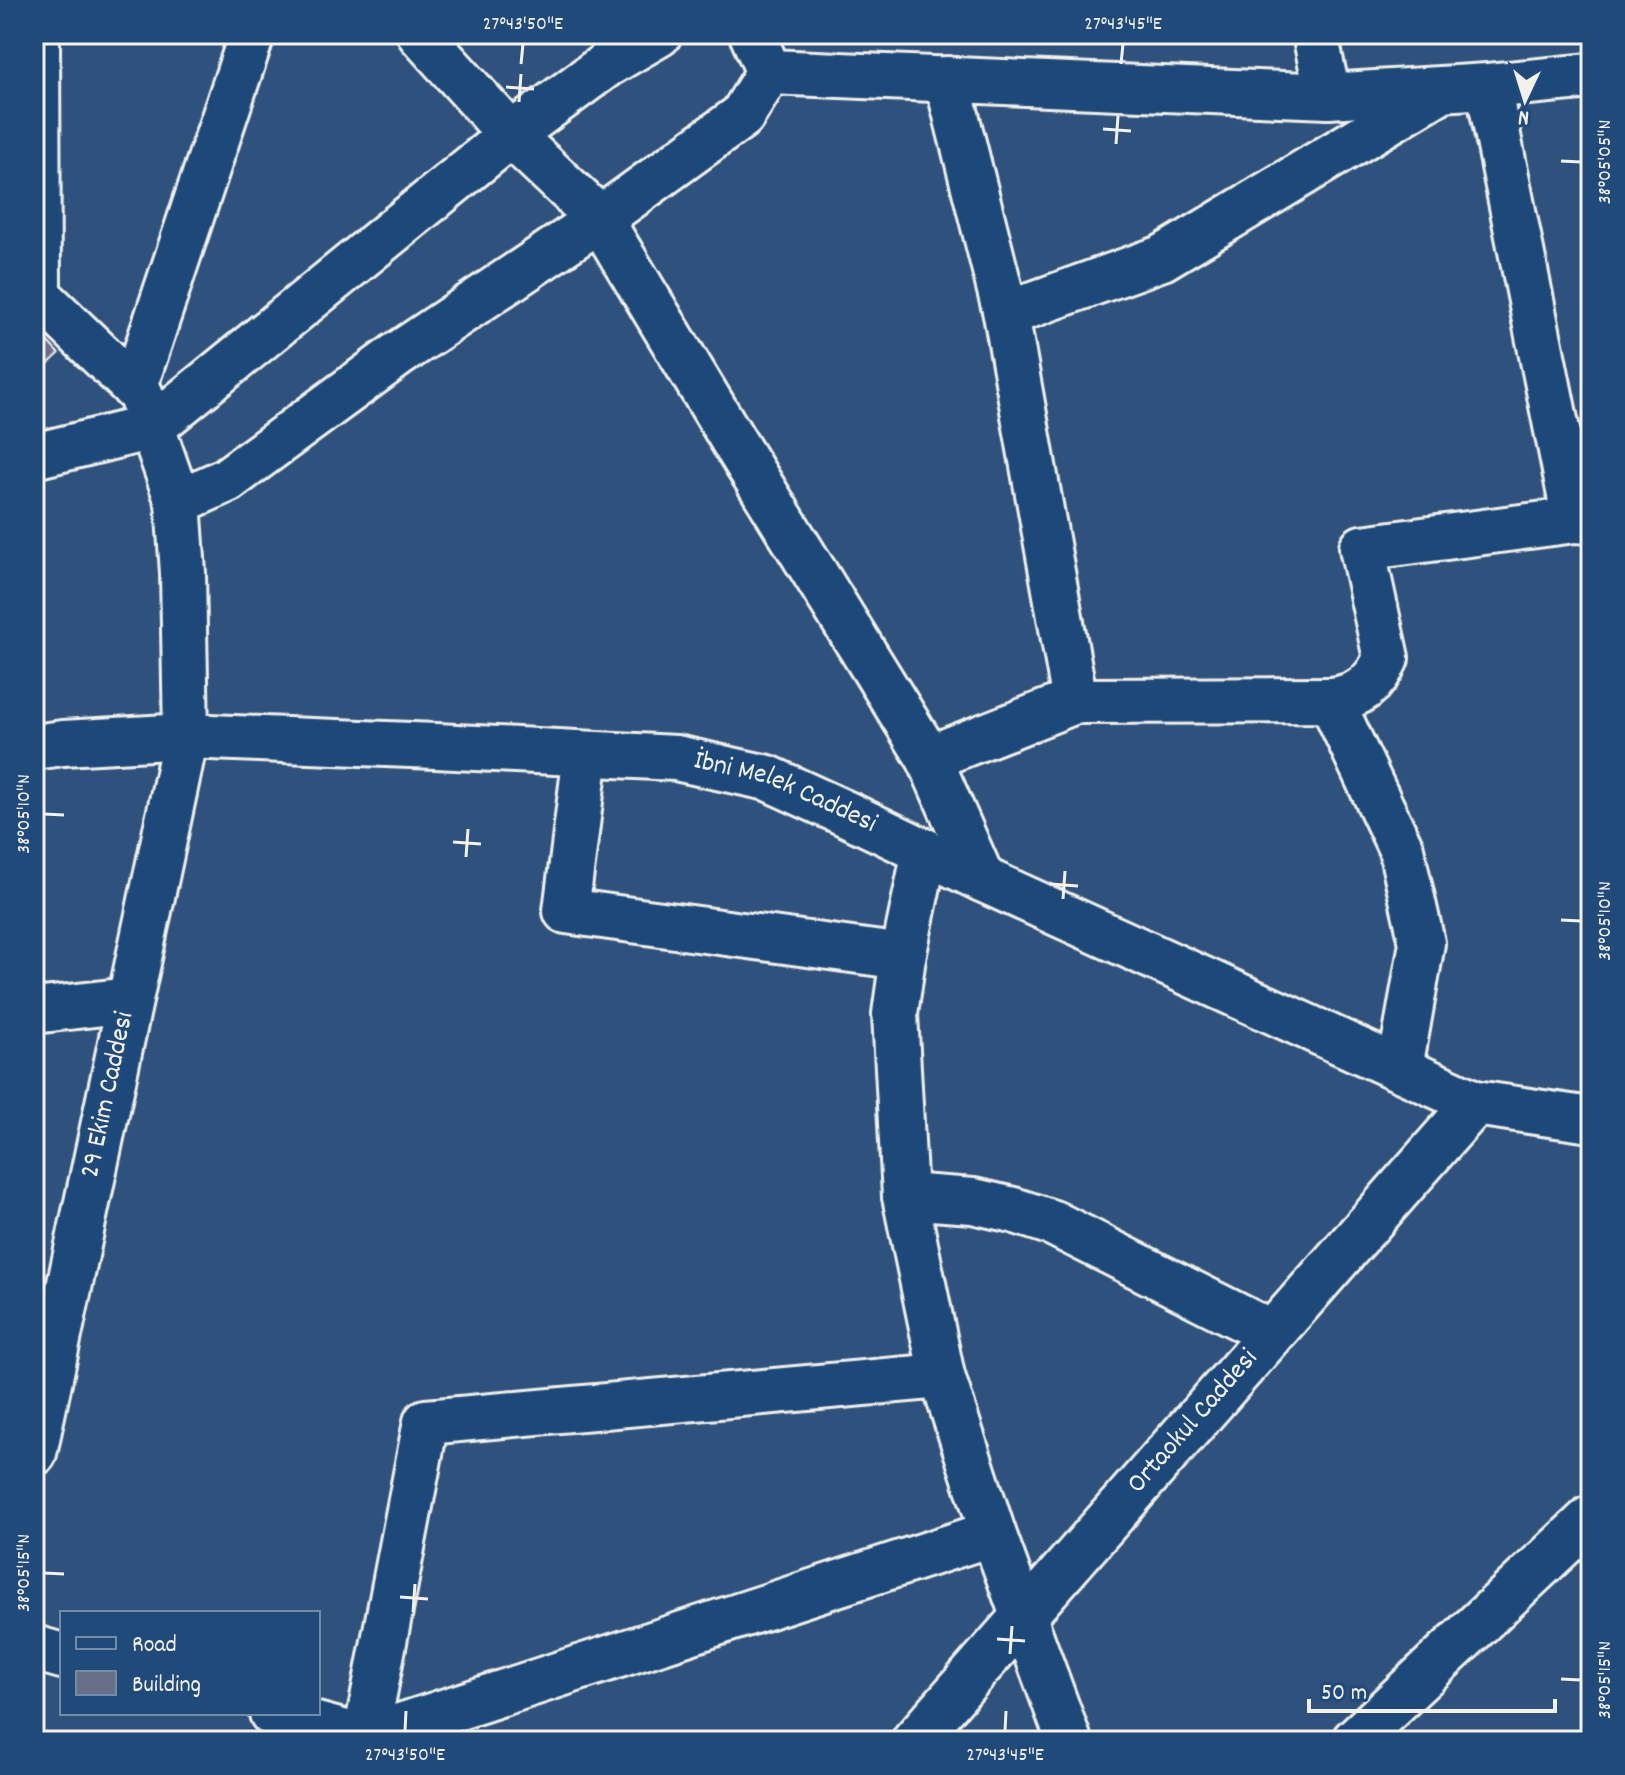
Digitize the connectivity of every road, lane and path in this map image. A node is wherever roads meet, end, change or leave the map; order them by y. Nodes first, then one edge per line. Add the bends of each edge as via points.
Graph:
1 (37, 34) edge
2 (252, 34) edge
3 (420, 34) edge
4 (659, 34) edge
5 (1315, 34) edge
6 (760, 53) edge
7 (1591, 76) edge
8 (947, 79) junction
9 (1488, 86) junction
10 (1443, 89) junction
11 (1328, 96) junction
12 (511, 135) junction
13 (600, 219) junction
14 (36, 293) edge
15 (1006, 314) junction
16 (134, 388) junction
17 (152, 427) junction
18 (34, 456) edge
19 (178, 502) junction
20 (1583, 521) edge
21 (1331, 700) junction
22 (1075, 701) junction
23 (186, 736) junction
24 (34, 747) edge
25 (586, 754) junction
26 (929, 758) junction
27 (925, 851) junction
28 (982, 879) junction
29 (903, 957) junction
30 (129, 1000) junction
31 (34, 1011) edge
32 (1400, 1068) junction
33 (1475, 1103) junction
34 (1591, 1120) edge
35 (905, 1196) junction
36 (51, 1304) edge
37 (1271, 1333) junction
38 (942, 1376) junction
39 (34, 1453) edge
40 (1591, 1518) edge
41 (993, 1533) junction
42 (1023, 1615) junction
43 (34, 1648) edge
44 (60, 1655) edge
45 (279, 1715) edge
46 (365, 1740) edge
47 (914, 1741) edge
48 (1069, 1741) edge
49 (1354, 1741) edge

1 - 14 street
2 - 16 street
3 - 12 street
4 - 12 street via 606,65
5 - 11 street
6 - 8 street
6 - 13 street via 742,116
7 - 9 street
8 - 11 street
8 - 15 street
9 - 10 street
9 - 20 street
10 - 11 street
10 - 15 street via 1162,258
12 - 13 street
12 - 17 street
13 - 19 street via 397,355 227,480
13 - 26 street
14 - 16 street
15 - 22 street
16 - 17 street, 29 Ekim Caddesi
17 - 18 street
17 - 19 street, 29 Ekim Caddesi
19 - 23 street, 29 Ekim Caddesi
20 - 21 street via 1362,548 1386,658 1365,688
21 - 22 street
21 - 32 street via 1401,849 1422,943
22 - 26 street
23 - 24 street, İbni Melek Caddesi
23 - 25 street, İbni Melek Caddesi
23 - 30 street, 29 Ekim Caddesi
25 - 27 street, İbni Melek Caddesi via 676,758 768,778
25 - 29 street via 566,911
26 - 28 street
27 - 28 street, İbni Melek Caddesi
27 - 29 street
28 - 32 street, İbni Melek Caddesi
29 - 35 street via 895,1014
30 - 31 street
30 - 36 street, 29 Ekim Caddesi
32 - 33 street, İbni Melek Caddesi
33 - 34 street, İbni Melek Caddesi
33 - 37 street, Ortaokul Caddesi
35 - 37 street via 973,1201 1053,1223
35 - 38 street
36 - 39 street, 29 Ekim Caddesi
37 - 42 street, Ortaokul Caddesi
38 - 41 street
38 - 46 street via 426,1422
40 - 49 street
41 - 42 street
41 - 46 street
42 - 47 street, Ortaokul Caddesi
42 - 48 street
43 - 44 street
45 - 46 street

